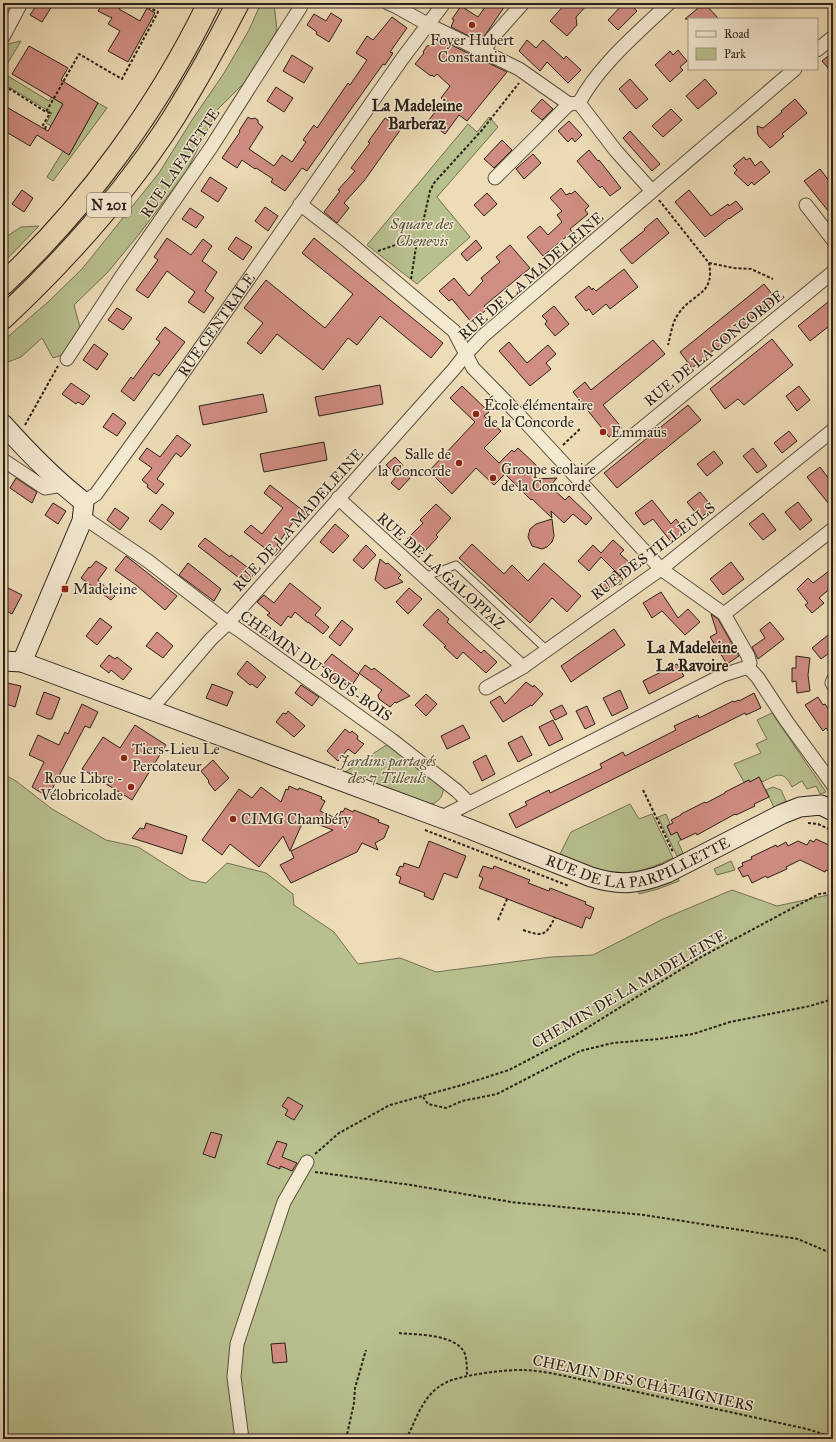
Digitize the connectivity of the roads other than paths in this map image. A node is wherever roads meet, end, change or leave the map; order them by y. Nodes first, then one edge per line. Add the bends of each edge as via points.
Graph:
1 (20, 3) edge
2 (209, 3) edge
3 (238, 3) edge
4 (302, 3) edge
5 (388, 3) edge
6 (444, 3) edge
7 (523, 3) edge
8 (669, 3) edge
9 (429, 25) junction
10 (3, 37) edge
11 (833, 37) edge
12 (818, 49) edge
13 (484, 51) junction
14 (794, 70) edge
15 (574, 103) junction
16 (495, 178) dead end
17 (652, 191) junction
18 (300, 204) junction
19 (806, 205) dead end
20 (833, 240) edge
21 (833, 272) edge
22 (3, 284) edge
23 (3, 318) edge
24 (465, 355) junction
25 (67, 360) road end
26 (3, 424) edge
27 (833, 430) edge
28 (3, 460) edge
29 (579, 480) junction
30 (62, 485) junction
31 (338, 498) junction
32 (83, 509) junction
33 (833, 529) edge
34 (661, 569) junction
35 (424, 577) junction
36 (724, 614) junction
37 (228, 623) junction
38 (547, 650) junction
39 (3, 661) edge
40 (22, 662) junction
41 (523, 667) junction
42 (748, 667) junction
43 (833, 680) edge
44 (833, 685) edge
45 (486, 688) dead end
46 (151, 709) junction
47 (833, 785) edge
48 (469, 803) junction
49 (826, 810) edge
50 (440, 818) junction
51 (304, 1166) road end
52 (242, 1439) edge

1 - 10 street
2 - 22 highway, N 201 via 179,61 124,145 62,223
3 - 23 highway, N 201 via 174,118 143,162 62,260
4 - 25 street, RUE LAFAYETTE via 212,146
5 - 9 street
6 - 9 street, RUE CENTRALE
7 - 13 street
8 - 15 street via 606,66
9 - 13 street
9 - 18 street, RUE CENTRALE via 402,58
11 - 12 street
13 - 15 street
14 - 17 street, RUE DE LA MADELEINE
15 - 16 street
15 - 17 street
17 - 24 street, RUE DE LA MADELEINE
18 - 24 street via 454,331
18 - 32 street, RUE CENTRALE via 170,393
19 - 20 street
21 - 29 street, RUE DE LA CONCORDE
24 - 29 street via 473,368
24 - 31 street, RUE DE LA MADELEINE
26 - 30 street
27 - 34 street, RUE DES TILLEULS
28 - 30 street via 45,488
29 - 34 street
30 - 32 street
31 - 35 street, RUE DE LA GALOPPAZ
31 - 37 street, RUE DE LA MADELEINE
32 - 37 street, CHEMIN DU SOUS-BOIS
32 - 40 street, RUE CENTRALE
33 - 36 street
34 - 36 street
34 - 38 street, RUE DES TILLEULS
35 - 38 lane via 456,565
35 - 41 street, RUE DE LA GALOPPAZ
36 - 42 street via 748,656
37 - 46 street, RUE DE LA MADELEINE
37 - 48 street, CHEMIN DU SOUS-BOIS via 392,740 458,791
38 - 41 street, RUE DES TILLEULS
39 - 40 street, RUE DE LA PARPILLETTE
40 - 46 street, RUE DE LA PARPILLETTE
41 - 45 street, RUE DES TILLEULS
42 - 47 street
42 - 48 street via 724,675
43 - 44 street
46 - 50 street, RUE DE LA PARPILLETTE
48 - 50 street
49 - 50 street, RUE DE LA PARPILLETTE via 800,807 790,810 667,873 634,883 608,882 591,877
51 - 52 street via 284,1202 237,1344 234,1377

